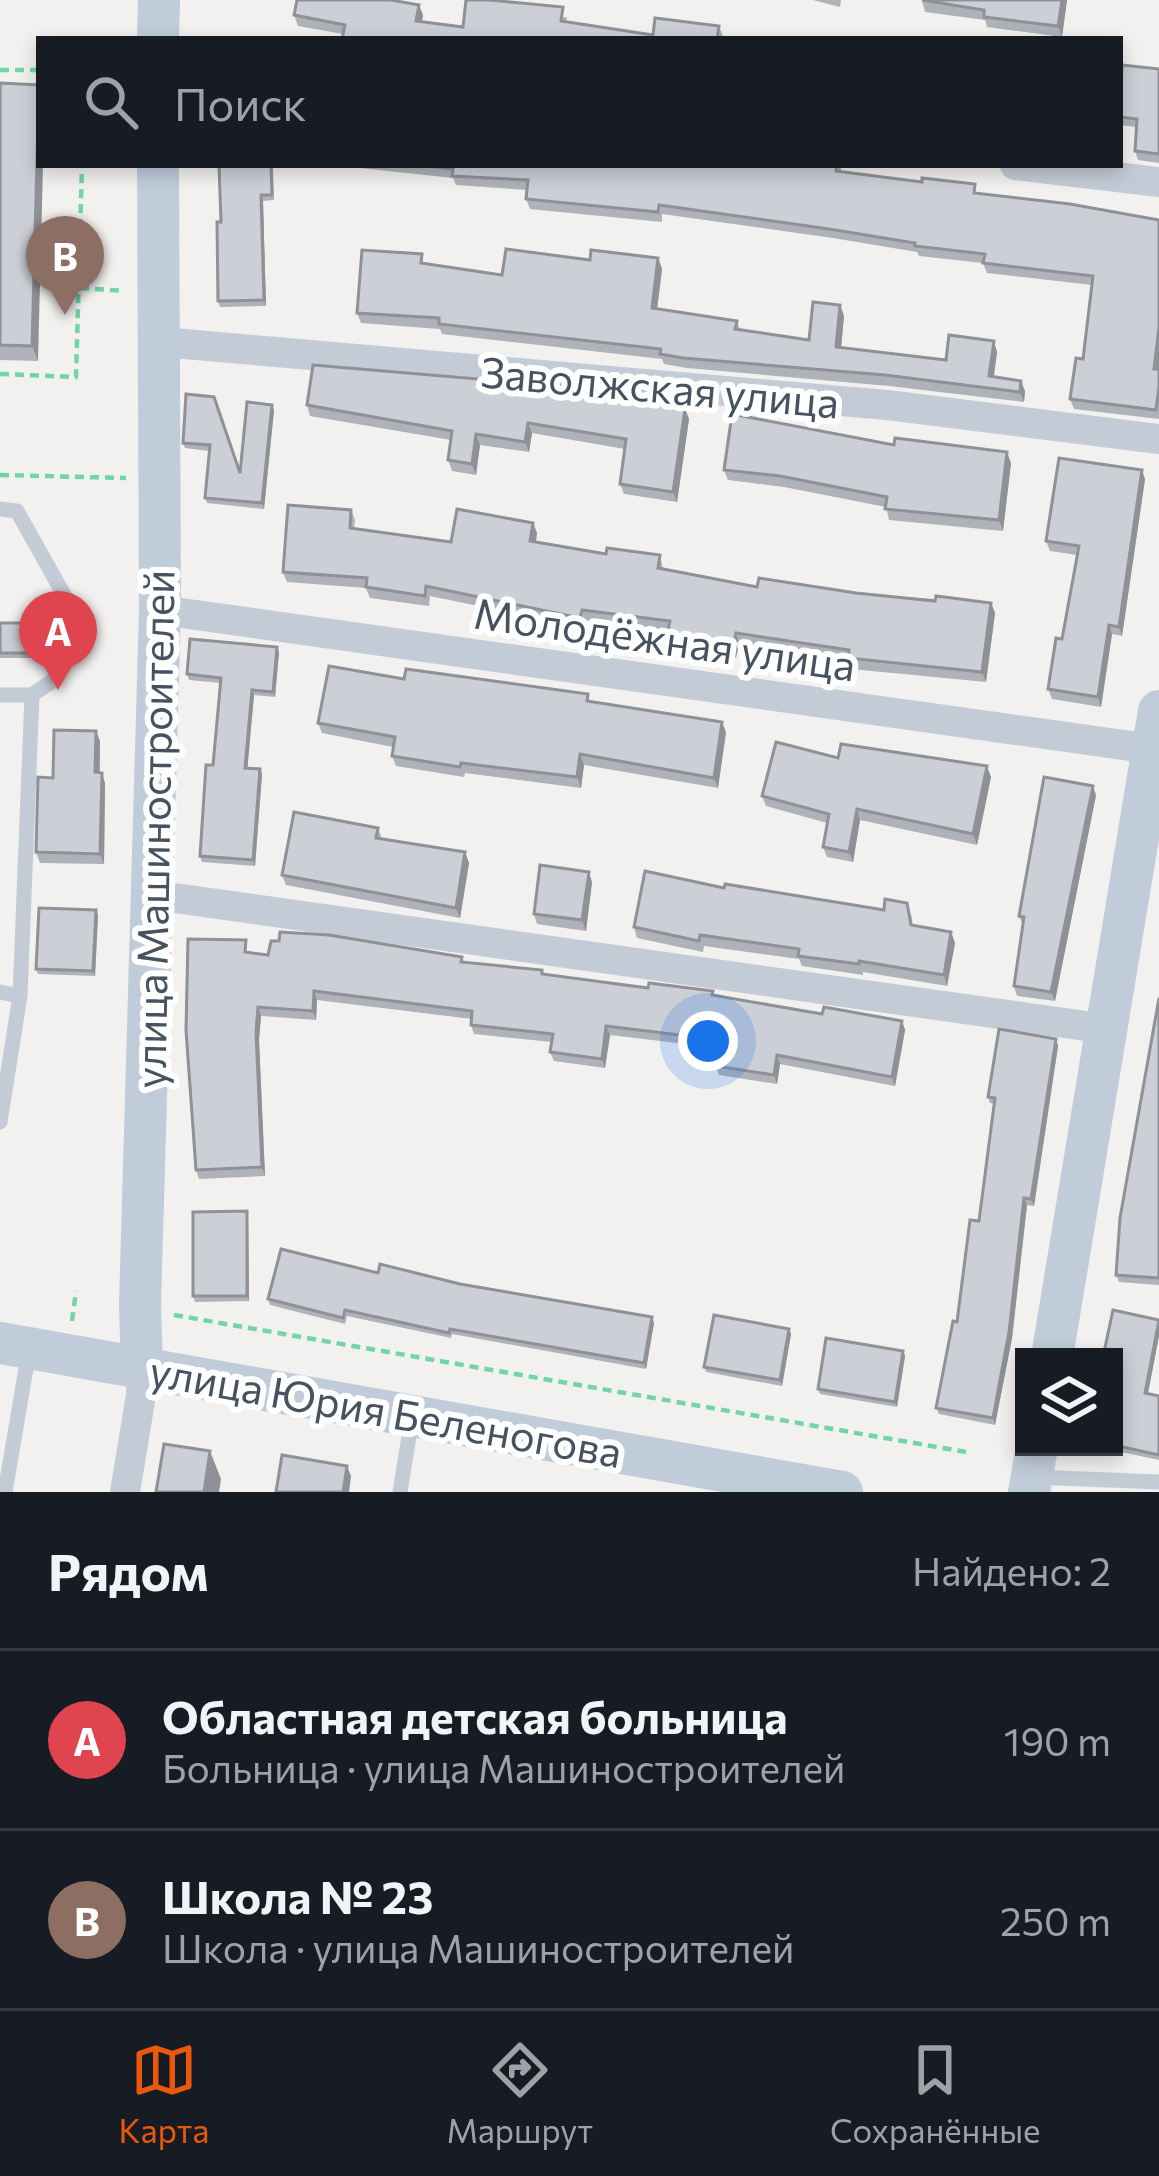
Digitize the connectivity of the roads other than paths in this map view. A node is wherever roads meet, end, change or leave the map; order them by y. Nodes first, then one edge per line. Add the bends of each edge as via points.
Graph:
1 (159, 0) edge
2 (158, 36) edge
3 (158, 168) edge
4 (1040, 168) edge
5 (1159, 182) edge
6 (160, 342) junction
7 (1159, 439) edge
8 (0, 508) edge
9 (160, 610) junction
10 (0, 695) edge
11 (32, 695) junction
12 (1157, 736) edge
13 (154, 895) junction
14 (0, 992) edge
15 (20, 996) junction
16 (1107, 1029) junction
17 (0, 1122) edge
18 (15, 1345) edge
19 (1054, 1348) edge
20 (142, 1366) junction
21 (413, 1415) junction
22 (1033, 1472) edge
23 (1159, 1482) edge
24 (5, 1492) edge
25 (124, 1492) edge
26 (400, 1492) edge
27 (842, 1492) edge

1 - 2 main road
3 - 6 main road, улица Машиностроителей
4 - 5 street
6 - 7 street, Заволжская улица via 887,405
6 - 9 main road, улица Машиностроителей
8 - 11 lane via 17,511 77,618 56,679
9 - 12 street, Молодёжная улица
9 - 13 main road, улица Машиностроителей
10 - 11 lane
11 - 15 lane
12 - 16 main road
13 - 16 street
13 - 20 main road, улица Машиностроителей
14 - 15 lane
15 - 17 lane
16 - 19 main road
18 - 20 main road, улица Юрия Беленогова
18 - 24 lane
20 - 21 main road, улица Юрия Беленогова
20 - 25 street, улица Машиностроителей
21 - 26 lane
21 - 27 main road, улица Юрия Беленогова
22 - 23 lane

